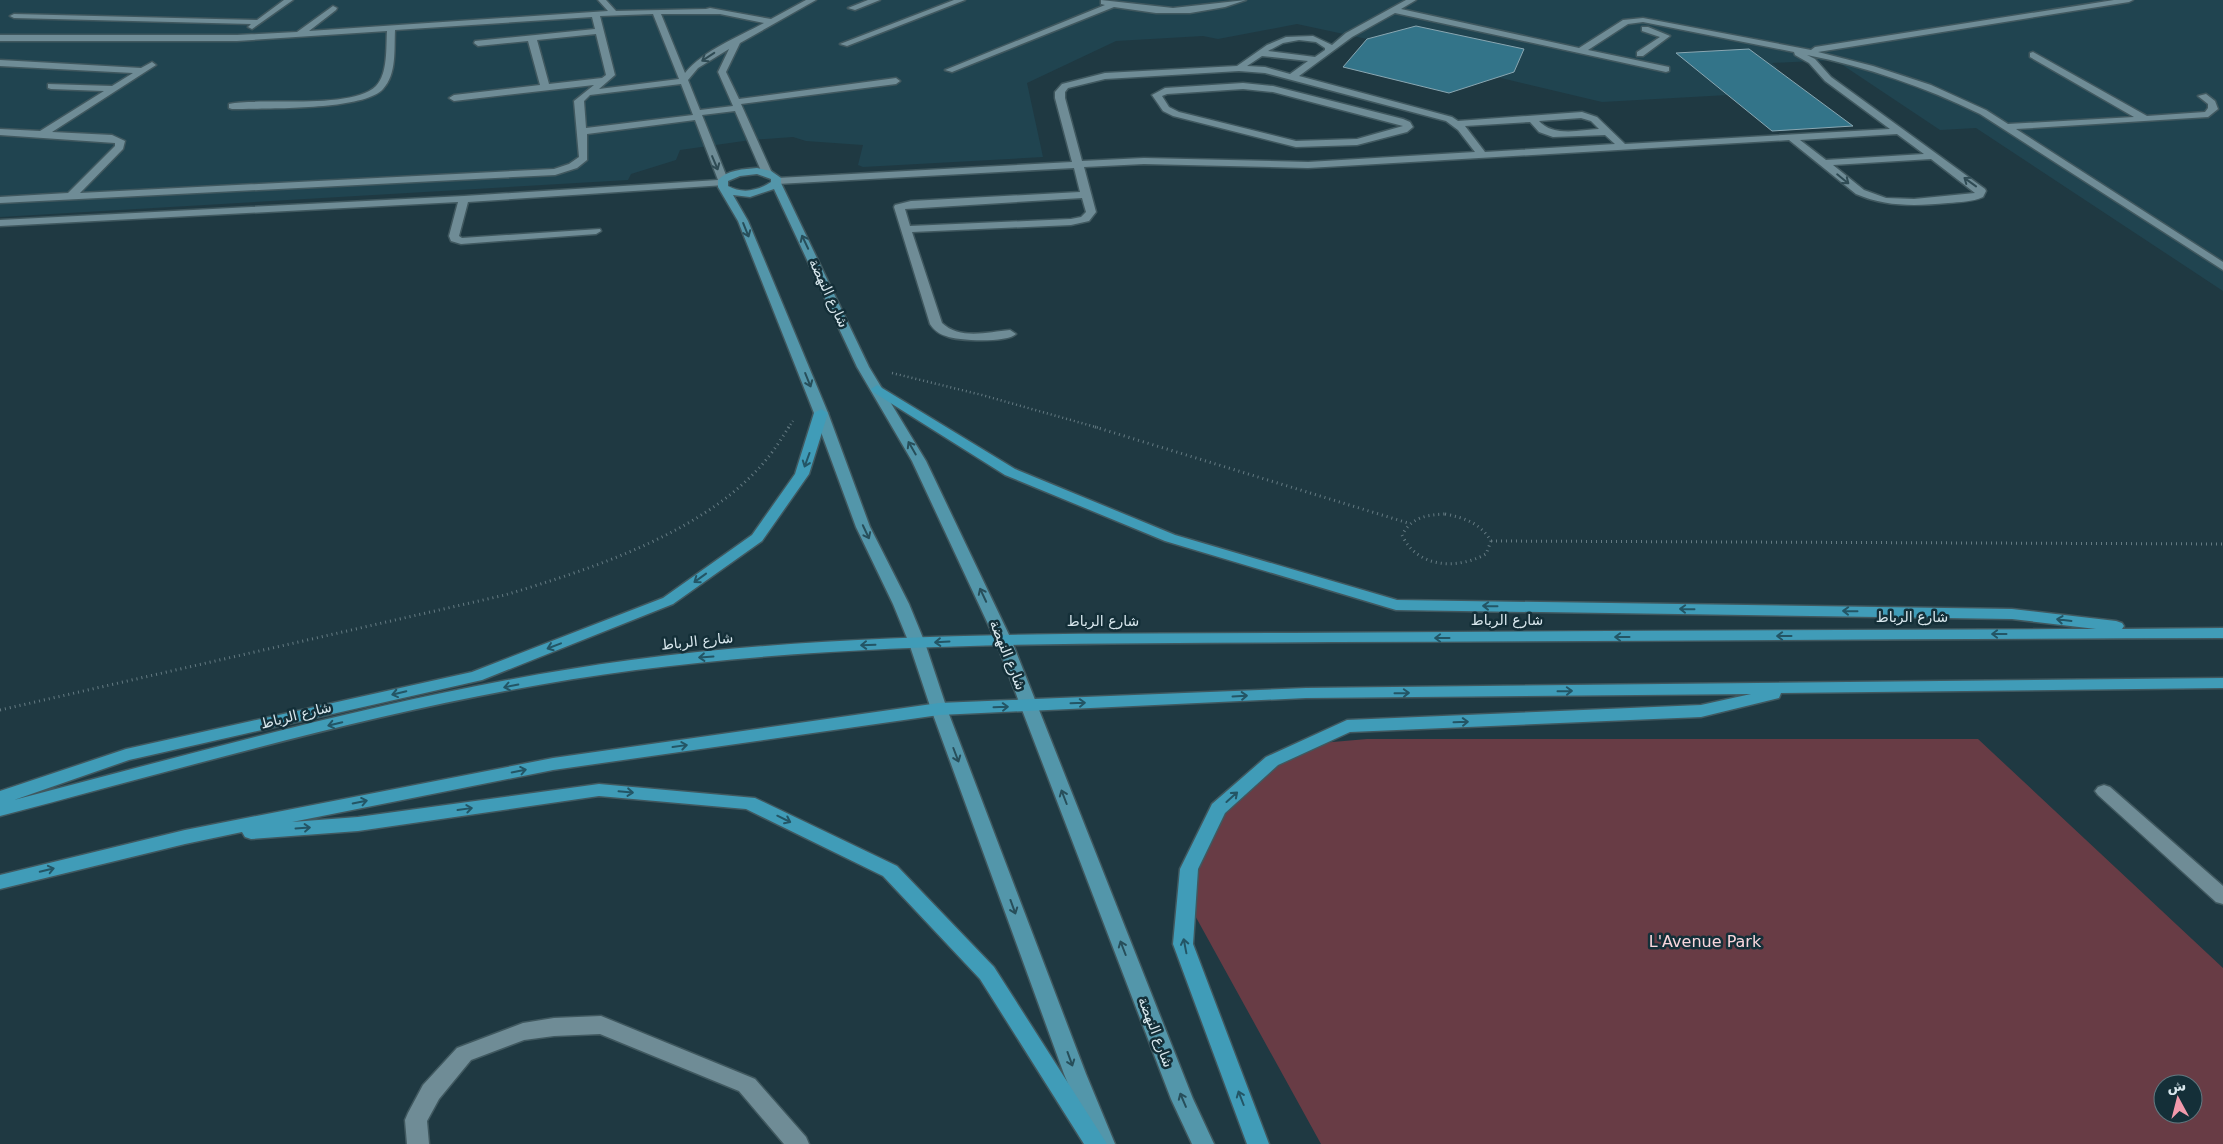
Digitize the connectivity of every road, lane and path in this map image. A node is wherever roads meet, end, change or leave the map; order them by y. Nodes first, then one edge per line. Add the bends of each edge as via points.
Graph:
1 (288, 0) edge
2 (602, 0) edge
3 (812, 0) edge
4 (876, 0) edge
5 (961, 0) edge
6 (1098, 0) edge
7 (1242, 0) edge
8 (1412, 0) edge
9 (2129, 0) edge
10 (672, 2) dead end
11 (1114, 4) junction
12 (333, 8) dead end
13 (852, 8) dead end
14 (1393, 10) junction
15 (656, 11) junction
16 (719, 12) junction
17 (614, 13) junction
18 (595, 14) junction
19 (14, 16) dead end
20 (259, 22) junction
21 (772, 22) junction
22 (1621, 24) junction
23 (391, 28) junction
24 (600, 31) junction
25 (330, 32) junction
26 (298, 35) junction
27 (282, 36) junction
28 (0, 38) edge
29 (237, 38) junction
30 (532, 38) junction
31 (736, 42) junction
32 (478, 43) dead end
33 (844, 44) dead end
34 (1791, 48) junction
35 (1329, 51) junction
36 (1580, 51) junction
37 (1806, 51) junction
38 (1262, 53) junction
39 (1640, 54) dead end
40 (2033, 55) dead end
41 (1317, 60) junction
42 (0, 63) edge
43 (152, 65) dead end
44 (1240, 68) junction
45 (1666, 69) dead end
46 (948, 70) dead end
47 (1196, 70) junction
48 (143, 71) junction
49 (714, 72) junction
50 (1154, 73) junction
51 (686, 78) junction
52 (1292, 78) junction
53 (606, 81) junction
54 (896, 82) dead end
55 (51, 86) dead end
56 (545, 88) junction
57 (115, 89) junction
58 (1204, 89) junction
59 (1165, 91) junction
60 (585, 94) junction
61 (2203, 96) dead end
62 (454, 98) dead end
63 (738, 105) junction
64 (232, 106) dead end
65 (698, 115) junction
66 (1532, 118) junction
67 (2145, 119) junction
68 (1457, 124) junction
69 (2007, 127) junction
70 (1900, 131) junction
71 (0, 132) edge
72 (581, 132) junction
73 (1607, 132) junction
74 (42, 134) junction
75 (1791, 137) junction
76 (1341, 144) junction
77 (1624, 147) junction
78 (1482, 155) junction
79 (1934, 156) junction
80 (1354, 162) junction
81 (1823, 163) junction
82 (1078, 164) junction
83 (767, 173) junction
84 (776, 182) junction
85 (722, 184) junction
86 (1086, 195) junction
87 (70, 197) junction
88 (464, 199) junction
89 (0, 200) edge
90 (0, 223) edge
91 (905, 229) junction
92 (596, 231) dead end
93 (2223, 267) edge
94 (1010, 334) dead end
95 (863, 367) junction
96 (810, 387) junction
97 (877, 389) junction
98 (821, 413) junction
99 (1408, 523) junction
100 (1491, 541) junction
101 (2223, 544) edge
102 (2182, 633) junction
103 (2223, 633) edge
104 (1003, 639) junction
105 (917, 643) junction
106 (2220, 683) edge
107 (1800, 688) junction
108 (1029, 706) junction
109 (939, 709) junction
110 (0, 710) edge
111 (2104, 791) dead end
112 (0, 798) edge
113 (0, 810) edge
114 (185, 837) junction
115 (0, 882) edge
116 (2223, 896) edge
117 (418, 1144) edge
118 (798, 1144) edge
119 (1096, 1144) edge
120 (1104, 1144) edge
121 (1203, 1144) edge
122 (1258, 1144) edge

1 - 20 lane
2 - 17 lane
3 - 21 lane
4 - 13 lane
5 - 33 lane
6 - 11 lane
7 - 11 lane via 1167,12
8 - 14 lane
9 - 37 lane
10 - 16 lane
11 - 46 lane
12 - 26 lane
14 - 35 lane via 1348,35
14 - 36 lane
15 - 16 lane
15 - 17 lane
15 - 51 lane
16 - 21 lane
17 - 18 lane
18 - 23 lane
18 - 24 lane
19 - 20 lane
20 - 29 lane
21 - 31 lane
22 - 34 lane via 1643,20
22 - 36 lane
22 - 39 lane via 1666,36
23 - 25 lane
23 - 64 lane via 387,72 375,92 336,101
24 - 30 lane
24 - 53 lane via 611,70
25 - 26 lane
25 - 27 lane via 328,39 312,41 279,42
26 - 27 lane
27 - 29 lane
28 - 29 lane
30 - 32 lane
30 - 56 lane
31 - 49 lane
31 -> 51 lane via 704,60
34 - 37 lane
34 - 70 lane
35 - 38 lane via 1326,44 1298,38 1279,41
35 - 41 lane
36 - 45 lane
37 - 69 lane via 1864,64 1929,86
38 - 41 lane
38 - 44 lane
40 - 67 lane
41 - 52 lane
42 - 48 lane
43 - 48 lane
44 - 47 lane
44 - 52 lane via 1265,70
47 - 50 lane
47 - 58 lane
48 - 57 lane
49 - 51 lane
49 - 63 lane
50 - 59 lane
50 - 82 lane via 1089,78 1066,86 1060,92
51 - 60 lane
51 - 65 lane
52 - 68 lane via 1438,115
53 - 56 lane
53 - 60 lane
54 - 63 lane
55 - 57 lane
56 - 62 lane
57 - 74 lane
58 - 59 lane
58 - 76 lane via 1254,86 1273,89 1400,121 1408,127 1369,140
59 - 76 lane via 1159,93 1158,98 1166,109 1176,114 1284,142
60 - 72 lane via 579,101
61 - 67 lane via 2212,103 2213,109 2208,114
63 - 65 lane
63 - 83 lane
65 - 72 lane
65 -> 85 lane
66 - 68 lane
66 - 73 lane via 1542,130 1553,134
66 - 73 lane via 1582,114 1594,119
67 - 69 lane
68 - 78 lane
69 - 93 lane
70 - 75 lane
70 - 79 lane
71 - 74 lane
72 - 87 lane via 584,158 573,166 554,172
73 - 77 lane
74 - 87 lane via 106,137 120,141 120,147
75 - 77 lane
75 - 81 lane
76 - 80 lane
77 - 78 lane
78 - 80 lane
79 - 81 lane
81 -> 79 lane via 1869,198 1884,201 1979,195 1981,191 1976,186
80 - 82 lane via 1279,166 1170,160
82 - 84 lane
82 - 86 lane
83 - 84 main road
83 - 85 main road via 737,174
84 - 85 main road via 764,190 744,193 734,193
95 -> 84 main road, شارع النهضة
85 - 88 lane
85 -> 96 main road via 743,221
86 - 91 lane via 1090,212 1082,221
86 - 91 lane via 904,204 899,210
87 - 89 lane
88 - 90 lane
88 - 92 lane via 454,236 461,241
91 - 94 lane via 941,331 966,336
95 - 97 main road, شارع النهضة
95 - 99 path via 1013,404 1275,480
96 - 98 main road
96 - 110 path via 782,440 755,472 712,509 635,549 563,577 505,594
102 -> 97 highway via 2012,614 1396,605 1170,538 1045,487 1010,472
104 -> 97 main road, شارع النهضة via 923,470
98 -> 105 main road via 863,527
98 -> 112 highway via 802,474 757,538 668,602 476,676 126,755
99 - 100 path via 1424,515 1467,518 1484,529
99 - 100 path via 1402,535 1408,548 1425,559 1448,564 1470,562 1486,554
100 - 101 path
102 - 103 highway, شارع الرباط
102 -> 104 highway, شارع الرباط
104 -> 105 highway, شارع الرباط
104 - 108 main road, شارع النهضة
105 - 109 main road
105 -> 113 highway, شارع الرباط via 693,658 570,675 430,701
106 - 107 highway
108 -> 107 highway via 1306,693
122 -> 107 highway via 1183,944 1189,869 1218,810 1272,761 1347,726 1701,711
109 -> 108 highway
121 -> 108 main road, شارع النهضة via 1182,1099
114 -> 109 highway via 553,764
109 -> 120 main road
111 - 116 lane
115 -> 114 highway
114 -> 119 highway via 358,824 599,790 749,803 890,870 987,973
117 - 118 lane via 416,1120 431,1092 464,1054 523,1032 601,1025 747,1085

